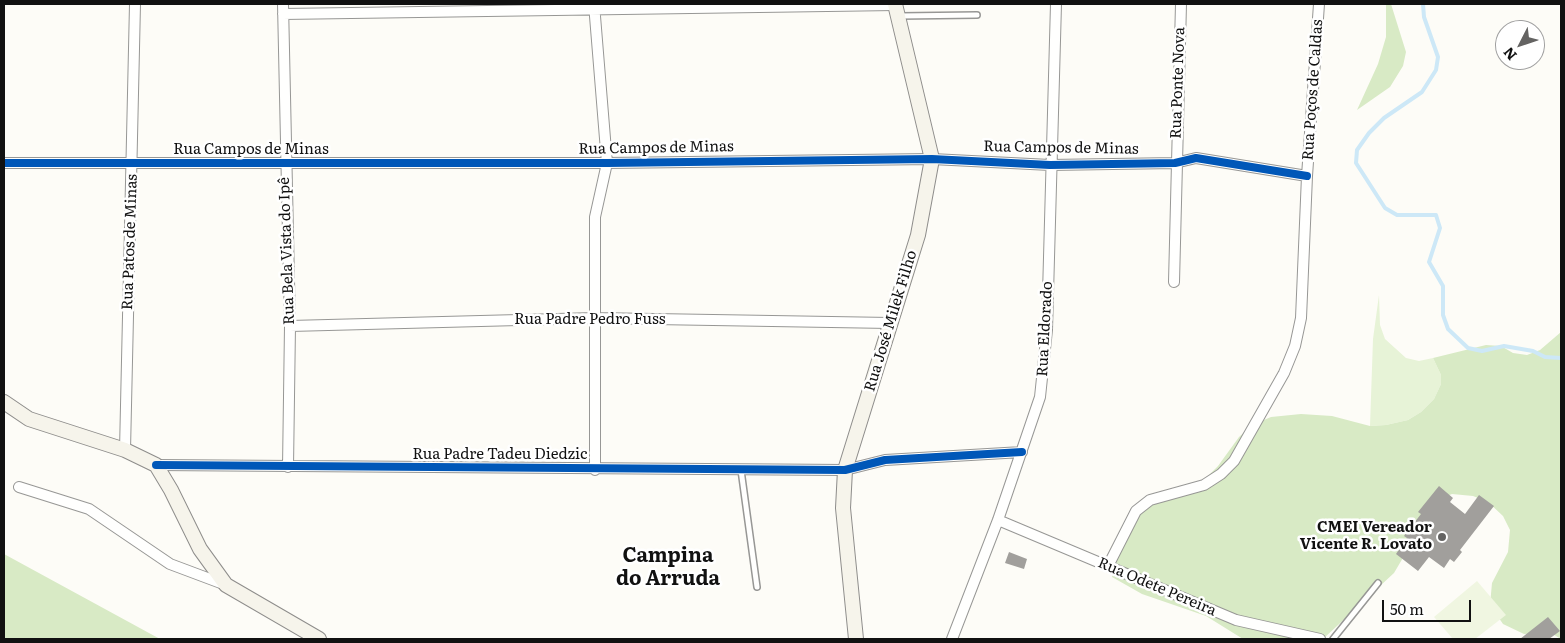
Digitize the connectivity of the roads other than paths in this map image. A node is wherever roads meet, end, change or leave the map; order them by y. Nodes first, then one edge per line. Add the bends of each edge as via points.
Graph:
1 (135, 4) edge
2 (1056, 4) edge
3 (1181, 4) edge
4 (1320, 4) edge
5 (594, 7) edge
6 (890, 7) edge
7 (283, 9) edge
8 (977, 15) dead end
9 (932, 159) junction
10 (4, 163) edge
11 (285, 163) junction
12 (607, 163) junction
13 (1176, 163) junction
14 (133, 164) junction
15 (1050, 165) junction
16 (1306, 176) junction
17 (1174, 282) dead end
18 (595, 318) junction
19 (890, 323) junction
20 (290, 326) junction
21 (4, 402) edge
22 (125, 450) junction
23 (1022, 452) junction
24 (156, 465) junction
25 (288, 467) junction
26 (595, 470) junction
27 (741, 470) junction
28 (845, 470) junction
29 (19, 487) dead end
30 (998, 520) junction
31 (1108, 566) junction
32 (1378, 582) dead end
33 (226, 585) junction
34 (757, 587) dead end
35 (319, 639) edge
36 (856, 639) edge
37 (952, 639) edge
38 (1320, 639) edge
39 (1333, 639) edge

1 - 14 street, Rua Patos de Minas
2 - 15 street, Rua Eldorado
3 - 13 street, Rua Ponte Nova
4 - 16 street, Rua Poços de Caldas
5 - 6 street
5 - 7 street
5 - 12 street
6 - 8 lane via 917,14
6 - 9 street, Rua José Milek Filho
7 - 11 street, Rua Bela Vista do Ipê
9 - 12 street, Rua Campos de Minas
9 - 15 street, Rua Campos de Minas
9 - 19 street, Rua José Milek Filho via 918,235
10 - 14 street, Rua Campos de Minas
11 - 12 street, Rua Campos de Minas
11 - 14 street, Rua Campos de Minas
11 - 20 street, Rua Bela Vista do Ipê
12 - 18 street via 595,217
13 - 15 street, Rua Campos de Minas
13 - 16 street, Rua Campos de Minas via 1196,158
13 - 17 street, Rua Ponte Nova
14 - 22 street, Rua Patos de Minas
15 - 23 street, Rua Eldorado via 1047,330 1040,397
16 - 31 street, Rua Poços de Caldas via 1301,318 1284,374 1234,461 1204,486 1150,500 1136,511
18 - 19 street, Rua Padre Pedro Fuss
18 - 20 street, Rua Padre Pedro Fuss
18 - 26 street
19 - 28 street, Rua José Milek Filho
20 - 25 street, Rua Bela Vista do Ipê
21 - 22 street, Rua Padre Tadeu Diedzic via 29,418
22 - 24 street, Rua Padre Tadeu Diedzic
23 - 28 street, Rua Padre Tadeu Diedzic via 885,460
23 - 30 street, Rua Eldorado
24 - 25 street, Rua Padre Tadeu Diedzic
24 - 33 street via 200,549
25 - 26 street, Rua Padre Tadeu Diedzic
26 - 27 street, Rua Padre Tadeu Diedzic
27 - 28 street, Rua Padre Tadeu Diedzic
27 - 34 lane
28 - 36 street, Rua José Milek Filho via 843,508
29 - 33 street via 89,509 170,564
30 - 31 street, Rua Odete Pereira
30 - 37 street, Rua Eldorado
31 - 38 street, Rua Odete Pereira via 1236,620
32 - 39 lane
33 - 35 street

